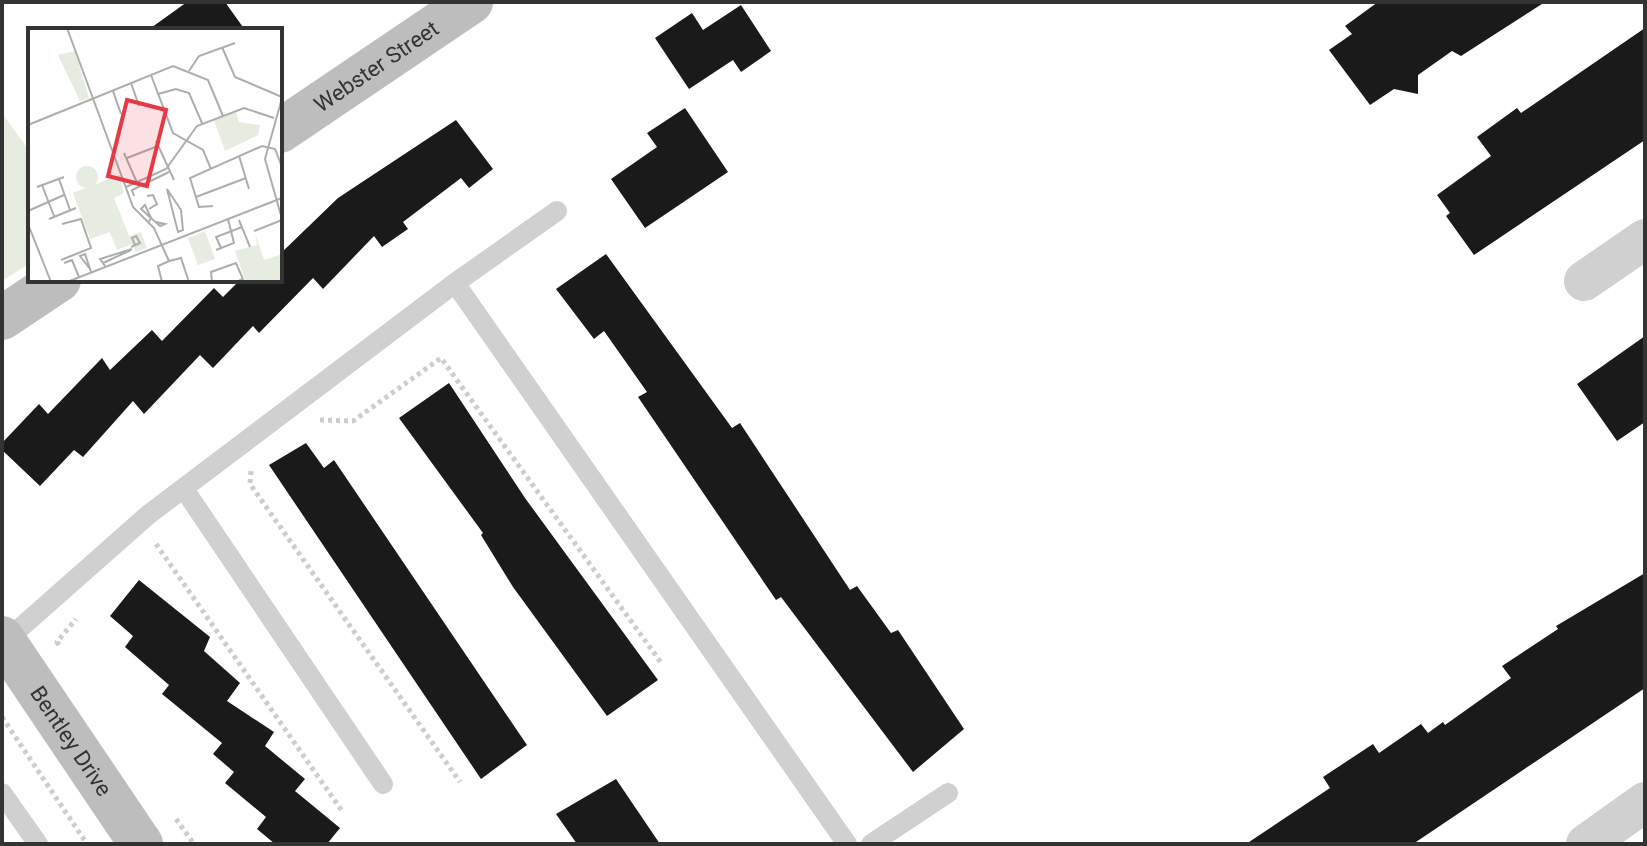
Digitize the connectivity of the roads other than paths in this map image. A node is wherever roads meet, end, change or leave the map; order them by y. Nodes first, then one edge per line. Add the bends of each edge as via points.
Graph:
1 (471, 2) edge
2 (282, 130) edge
3 (557, 211) dead end
4 (1645, 239) edge
5 (1584, 281) dead end
6 (56, 282) edge
7 (455, 283) junction
8 (2, 318) edge
9 (184, 489) junction
10 (3, 641) edge
11 (383, 784) dead end
12 (2, 793) edge
13 (948, 793) dead end
14 (1645, 802) edge
15 (38, 844) edge
16 (141, 844) edge
17 (847, 844) edge
18 (871, 844) edge
19 (1586, 844) edge

1 - 2 street, Webster Street
3 - 7 lane
4 - 5 street
6 - 8 street
7 - 9 lane
7 - 17 lane
9 - 10 lane
9 - 11 lane
10 - 16 street, Bentley Drive
12 - 15 lane
13 - 18 lane
14 - 19 street

